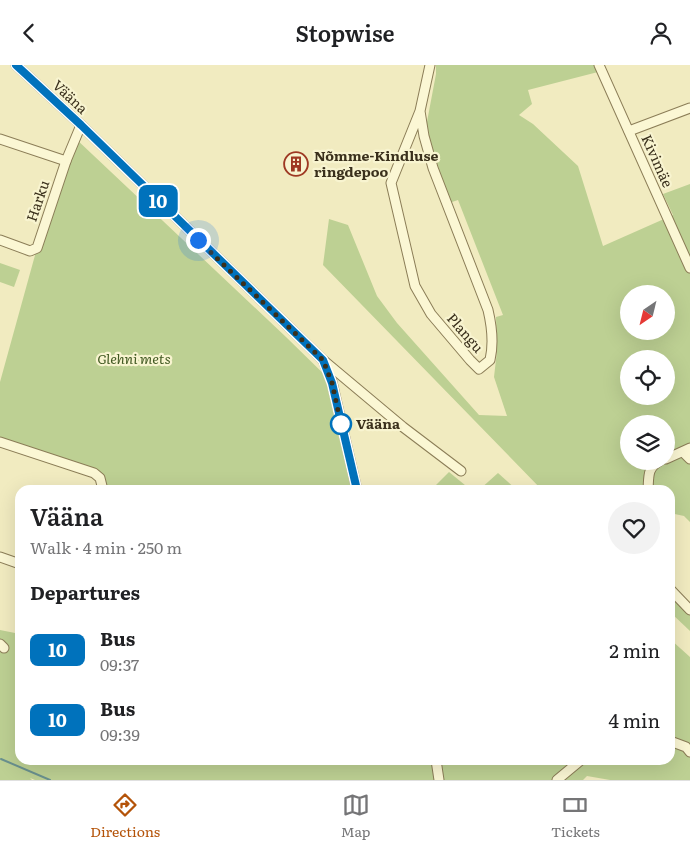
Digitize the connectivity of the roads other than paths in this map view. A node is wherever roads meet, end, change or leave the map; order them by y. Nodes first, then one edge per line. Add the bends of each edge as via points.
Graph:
1 (16, 65) edge
2 (430, 65) edge
3 (599, 65) edge
4 (690, 108) edge
5 (420, 111) junction
6 (81, 125) junction
7 (629, 131) junction
8 (0, 139) edge
9 (66, 161) junction
10 (0, 240) edge
11 (690, 268) edge
12 (323, 360) junction
13 (0, 442) edge
14 (687, 450) edge
15 (675, 455) edge
16 (690, 459) edge
17 (650, 470) edge
18 (461, 471) dead end
19 (102, 485) edge
20 (356, 485) edge
21 (648, 485) edge
22 (0, 557) edge
23 (15, 563) edge
24 (675, 594) edge
25 (690, 610) edge
26 (675, 743) edge
27 (690, 752) edge
28 (437, 765) edge
29 (575, 765) edge
30 (439, 780) edge
31 (558, 780) edge

1 - 6 street, Vääna
2 - 5 street, Plangu
3 - 7 street, Kivimäe
4 - 7 street
5 - 5 street, Plangu via 433,168 492,327 490,361 479,369 431,314 415,286 391,183
6 - 9 street, Harku
6 - 12 street, Vääna
7 - 11 street, Kivimäe
8 - 9 street
9 - 10 street, Harku via 37,248 30,251
12 - 18 street, Vääna
12 - 20 street via 332,383
13 - 19 street via 94,473
14 - 15 street
14 - 16 street
17 - 21 street
22 - 23 street
24 - 25 street
26 - 27 street
28 - 30 street
29 - 31 street

